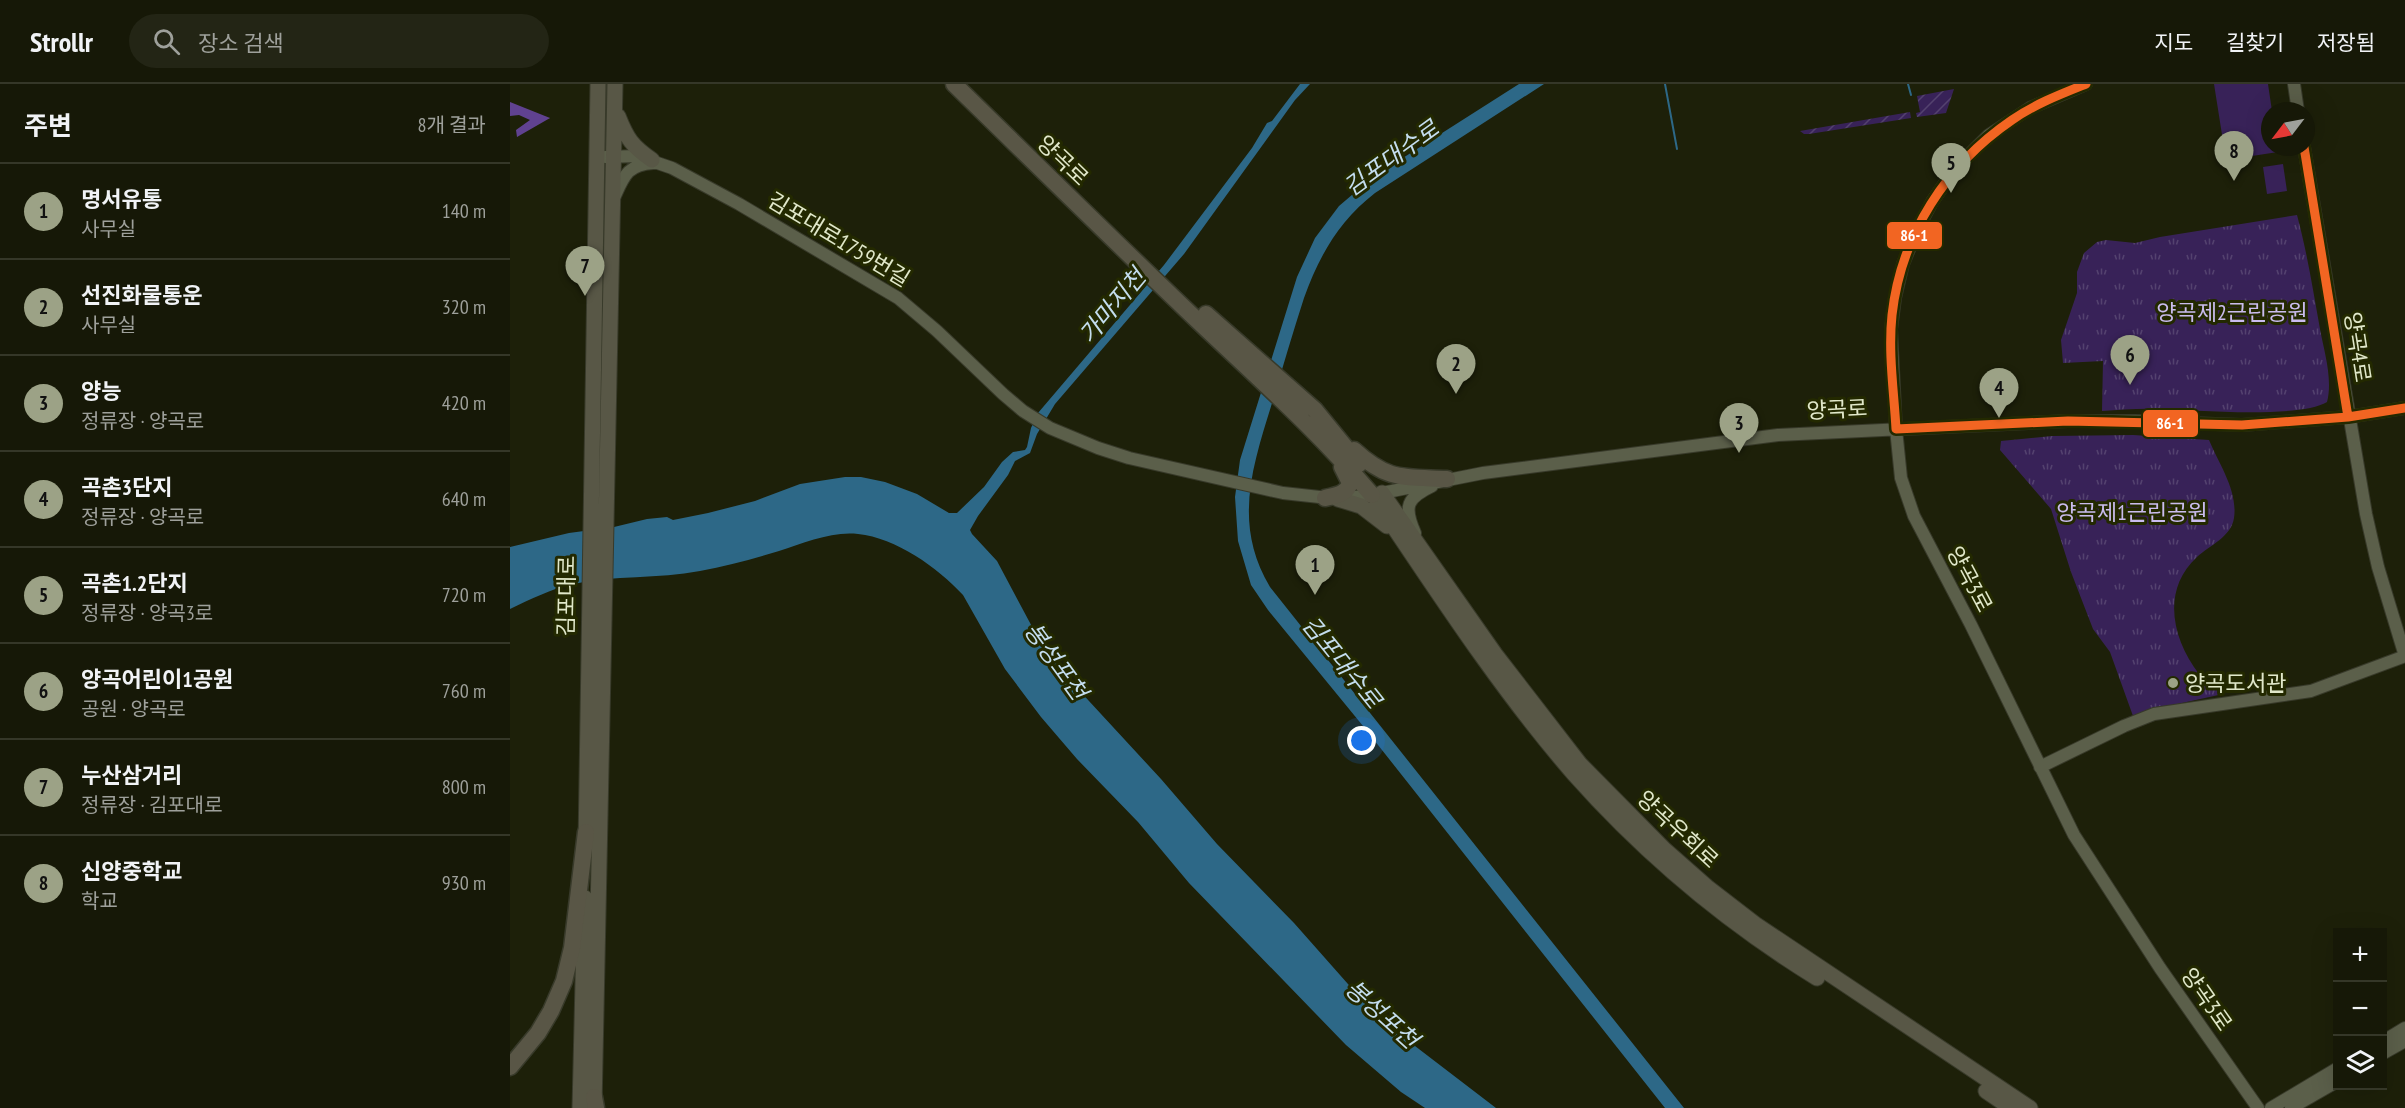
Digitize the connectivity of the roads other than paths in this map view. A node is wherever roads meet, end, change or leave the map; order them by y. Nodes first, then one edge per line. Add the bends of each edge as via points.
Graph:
1 (598, 84) edge
2 (615, 84) edge
3 (954, 84) edge
4 (965, 84) edge
5 (2086, 84) edge
6 (2294, 84) edge
7 (2297, 102) edge
8 (615, 113) junction
9 (598, 119) junction
10 (614, 156) junction
11 (2305, 156) edge
12 (597, 157) junction
13 (656, 161) junction
14 (614, 199) junction
15 (1144, 264) junction
16 (594, 290) junction
17 (612, 291) junction
18 (1294, 400) junction
19 (2405, 408) edge
20 (1315, 410) junction
21 (2348, 417) junction
22 (1896, 429) junction
23 (1327, 443) junction
24 (1447, 479) junction
25 (1377, 494) junction
26 (1331, 498) junction
27 (1403, 541) junction
28 (1427, 555) junction
29 (597, 607) junction
30 (2405, 656) edge
31 (2040, 767) junction
32 (586, 832) junction
33 (2405, 1028) edge
34 (2387, 1038) edge
35 (2405, 1041) edge
36 (2387, 1051) edge
37 (510, 1067) edge
38 (2333, 1070) edge
39 (2333, 1083) edge
40 (595, 1104) edge
41 (580, 1108) edge
42 (2011, 1108) edge
43 (2030, 1108) edge
44 (2258, 1108) edge
45 (2271, 1108) edge
46 (2291, 1108) edge

1 - 9 main road, 김포대로
2 - 8 main road
3 - 15 highway, 양곡로
4 - 15 highway, 양곡로
5 - 22 street, 양곡3로 via 2030,108 1989,135 1954,170 1923,217 1903,264 1893,314
6 - 7 street
8 - 9 main road
8 - 10 main road
8 - 13 main road via 628,140
9 - 12 main road, 김포대로
10 - 12 street, 김포대로1759번길
10 - 13 street, 김포대로1759번길
10 - 14 main road
11 - 21 street, 양곡4로
12 - 16 main road, 김포대로
13 - 14 street via 632,168
13 - 26 street, 김포대로1759번길 via 739,204 898,298 1003,394 1050,428 1129,458 1255,487
14 - 17 main road
15 - 18 highway
16 - 17 main road
16 - 29 main road, 김포대로 via 590,508
17 - 29 main road via 608,509
18 - 20 highway
18 - 23 highway
19 - 21 street, 양곡로
20 - 24 highway via 1384,473
20 - 25 highway
21 - 22 street, 양곡로 via 2242,425 2135,420
21 - 30 street, 양곡4로 via 2372,543
22 - 24 street, 양곡로 via 1778,435
22 - 31 street, 양곡3로 via 1901,478 1909,506
23 - 25 highway
23 - 26 highway via 1350,483 1343,493
24 - 25 street, 양곡로
24 - 28 street via 1422,491 1411,499 1408,507 1408,518
25 - 26 street
25 - 27 main road, 양곡우회로
25 - 28 main road, 양곡우회로
26 - 27 main road via 1361,506
27 - 42 main road, 양곡우회로 via 1559,756 1664,865 1755,938
28 - 43 main road, 양곡우회로 via 1495,654 1580,764 1665,850 1755,924
29 - 32 main road, 김포대로
29 - 40 main road, 김포대로
30 - 31 street via 2311,691 2154,714
31 - 44 street, 양곡3로 via 2081,848
32 - 37 highway via 572,948 564,981 538,1033
32 - 41 main road, 김포대로
33 - 34 street
35 - 36 street
38 - 45 street
39 - 46 street

